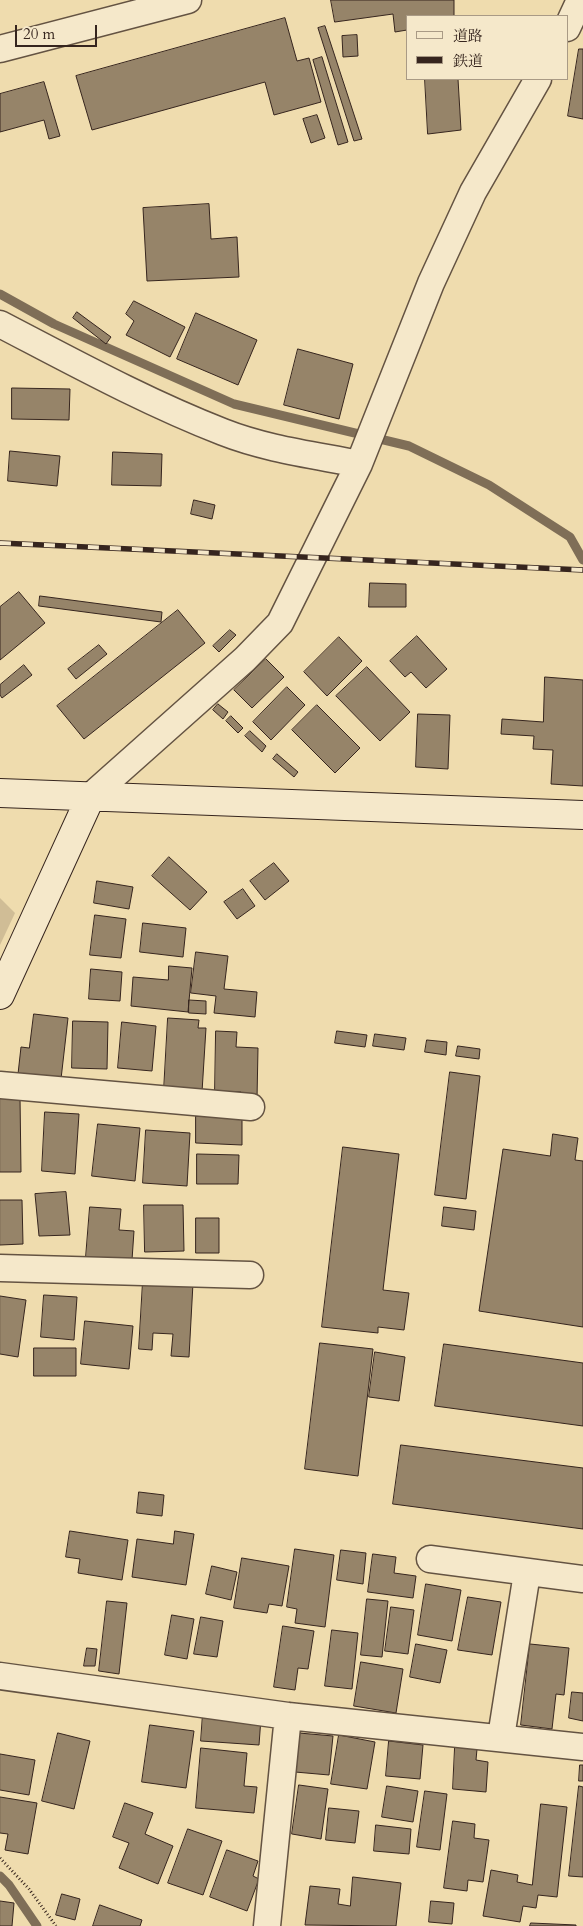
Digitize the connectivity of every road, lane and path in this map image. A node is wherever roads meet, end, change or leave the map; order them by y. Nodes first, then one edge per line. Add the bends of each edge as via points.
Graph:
1 (188, 0) edge
2 (580, 0) edge
3 (568, 26) edge
4 (0, 50) edge
5 (537, 80) edge
6 (0, 324) edge
7 (360, 464) junction
8 (0, 793) edge
9 (91, 796) junction
10 (583, 815) edge
11 (0, 995) edge
12 (0, 1084) edge
13 (251, 1107) dead end
14 (0, 1268) edge
15 (250, 1275) dead end
16 (430, 1559) dead end
17 (527, 1573) junction
18 (583, 1579) edge
19 (0, 1676) edge
20 (288, 1716) junction
21 (501, 1737) junction
22 (583, 1747) edge
23 (0, 1858) edge
24 (56, 1926) edge
25 (268, 1926) edge

1 - 4 street
2 - 3 street
5 - 7 street via 473,192 431,283
6 - 7 street via 150,401 224,432 276,448
7 - 9 street via 280,623 245,659
8 - 9 street
9 - 10 street
9 - 11 street
12 - 13 street
14 - 15 street
16 - 17 street
17 - 18 street
17 - 21 street
19 - 20 street
20 - 21 street
20 - 25 street
21 - 22 street
23 - 24 path via 29,1889

